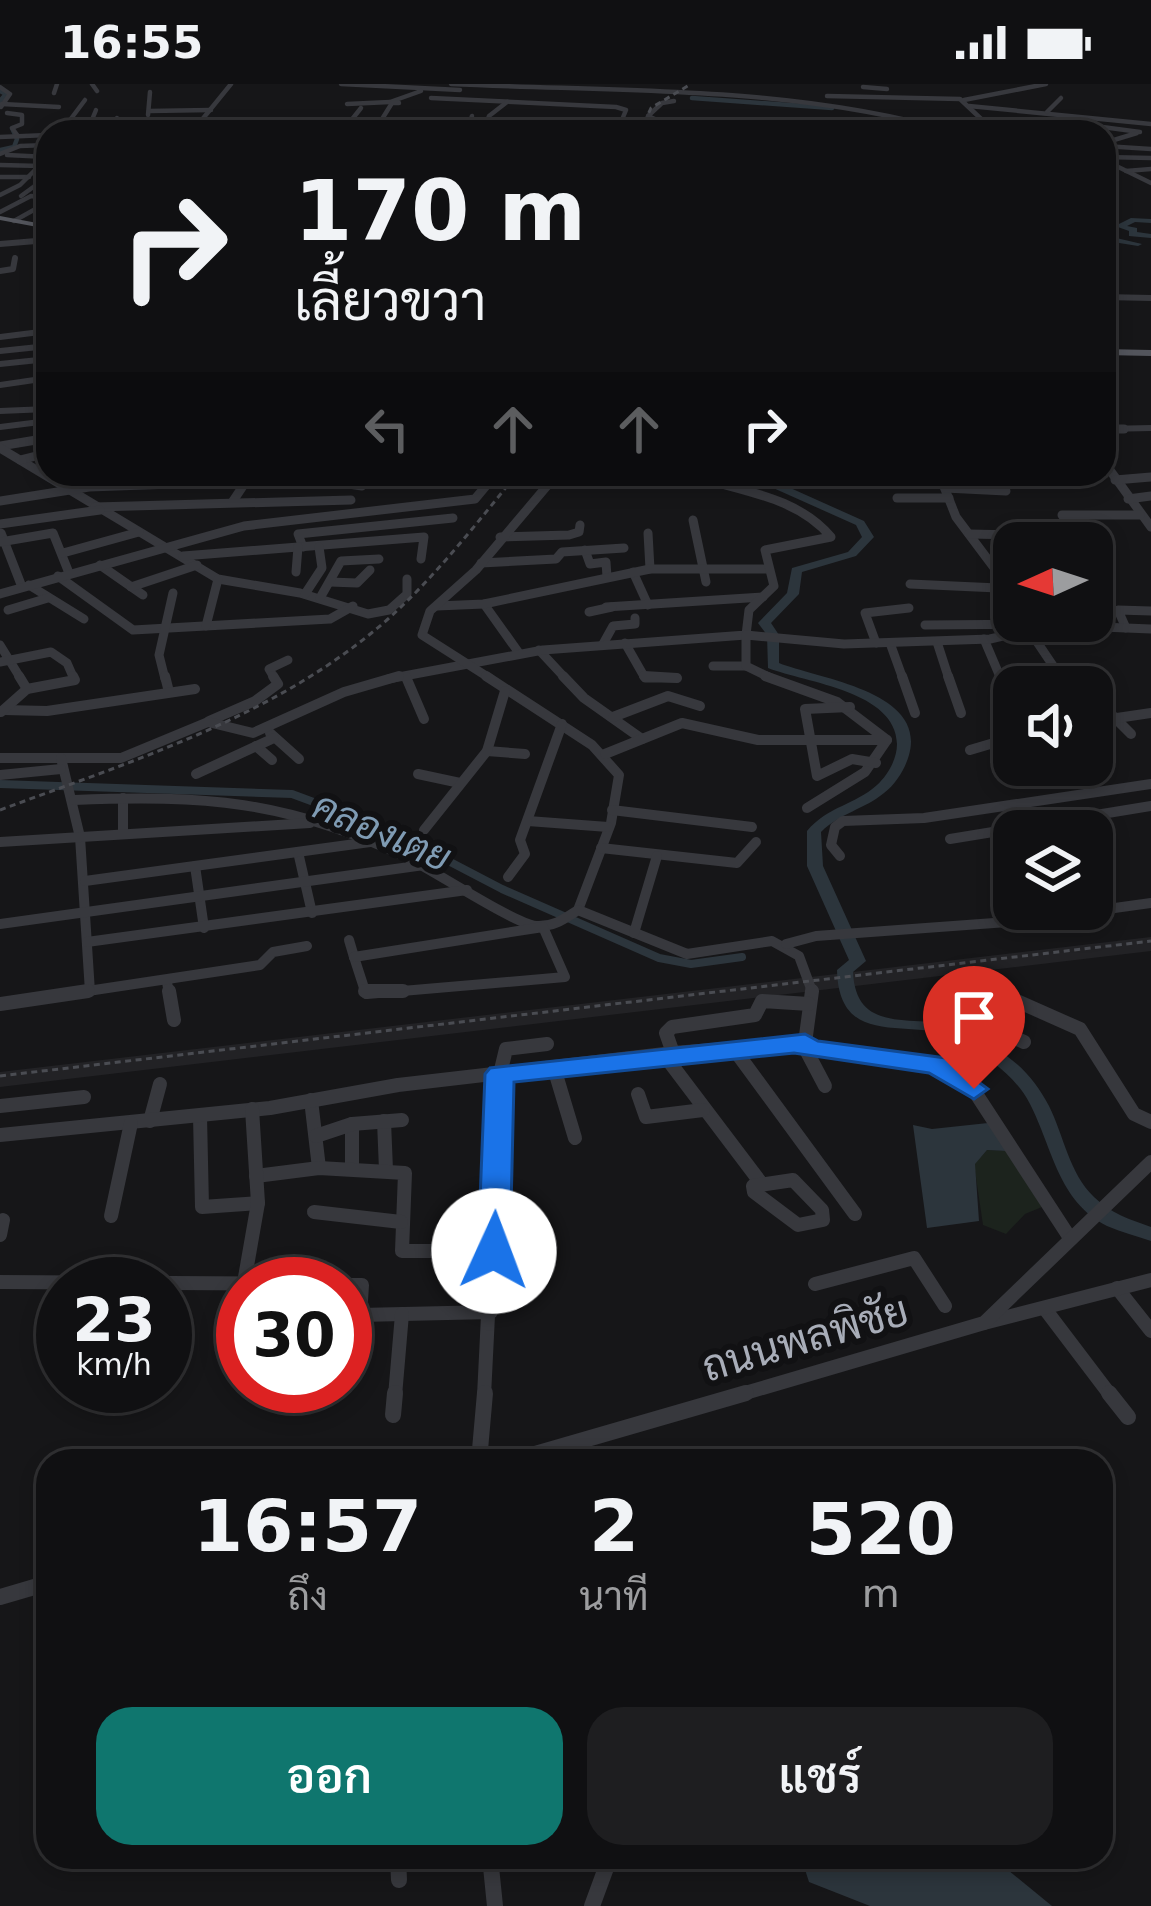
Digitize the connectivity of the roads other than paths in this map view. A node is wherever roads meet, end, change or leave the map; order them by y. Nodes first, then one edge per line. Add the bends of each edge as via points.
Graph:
1 (57, 84) edge
2 (231, 84) edge
3 (341, 84) edge
4 (652, 84) edge
5 (712, 84) edge
6 (1046, 84) edge
7 (384, 87) edge
8 (449, 87) edge
9 (863, 87) edge
10 (888, 88) edge
11 (925, 89) dead end
12 (568, 91) junction
13 (150, 92) dead end
14 (54, 93) dead end
15 (376, 94) junction
16 (915, 96) junction
17 (688, 98) junction
18 (879, 98) junction
19 (1061, 98) dead end
20 (85, 100) dead end
21 (1, 101) edge
22 (393, 101) junction
23 (412, 101) dead end
24 (804, 102) junction
25 (507, 103) junction
26 (59, 107) dead end
27 (616, 107) junction
28 (967, 107) junction
29 (361, 108) dead end
30 (96, 110) dead end
31 (211, 110) junction
32 (1027, 110) junction
33 (1047, 112) junction
34 (70, 120) edge
35 (92, 120) edge
36 (202, 120) edge
37 (352, 120) edge
38 (381, 120) edge
39 (488, 120) edge
40 (622, 120) edge
41 (659, 120) edge
42 (874, 120) edge
43 (910, 120) edge
44 (935, 120) edge
45 (982, 120) edge
46 (1096, 120) edge
47 (1116, 123) edge
48 (1116, 129) edge
49 (1151, 129) edge
50 (1139, 133) junction
51 (36, 136) edge
52 (0, 137) edge
53 (14, 137) junction
54 (1116, 140) edge
55 (1116, 144) edge
56 (36, 145) edge
57 (1151, 149) edge
58 (1, 152) edge
59 (1151, 158) edge
60 (36, 159) edge
61 (1116, 159) edge
62 (36, 162) edge
63 (0, 165) edge
64 (1116, 166) edge
65 (1151, 169) edge
66 (36, 171) edge
67 (1125, 171) junction
68 (0, 177) edge
69 (30, 177) junction
70 (1150, 182) edge
71 (20, 185) junction
72 (35, 185) joint
73 (0, 195) edge
74 (21, 196) dead end
75 (36, 197) edge
76 (36, 207) edge
77 (0, 217) edge
78 (14, 221) junction
79 (36, 225) edge
80 (36, 226) edge
81 (36, 241) edge
82 (0, 244) edge
83 (15, 258) dead end
84 (0, 271) edge
85 (1116, 297) edge
86 (1151, 298) edge
87 (24, 322) dead end
88 (36, 326) edge
89 (36, 332) edge
90 (0, 337) edge
91 (36, 347) edge
92 (1116, 350) edge
93 (0, 351) edge
94 (1151, 351) edge
95 (36, 362) edge
96 (0, 369) edge
97 (15, 371) dead end
98 (36, 380) edge
99 (19, 382) junction
100 (0, 385) edge
101 (5, 401) dead end
102 (36, 410) edge
103 (0, 411) edge
104 (36, 422) edge
105 (0, 427) edge
106 (1151, 428) edge
107 (1116, 429) edge
108 (36, 440) edge
109 (0, 447) edge
110 (36, 456) edge
111 (19, 460) junction
112 (36, 468) edge
113 (1116, 475) edge
114 (1151, 477) edge
115 (1120, 479) junction
116 (64, 486) edge
117 (144, 486) edge
118 (243, 486) edge
119 (317, 486) edge
120 (362, 486) edge
121 (486, 486) edge
122 (545, 486) edge
123 (723, 486) edge
124 (940, 486) edge
125 (945, 486) edge
126 (954, 486) edge
127 (71, 491) junction
128 (1006, 491) dead end
129 (1133, 496) junction
130 (1151, 496) edge
131 (897, 498) dead end
132 (307, 500) junction
133 (351, 500) junction
134 (0, 501) edge
135 (232, 501) junction
136 (455, 501) junction
137 (98, 508) junction
138 (200, 508) dead end
139 (1145, 511) edge
140 (1062, 515) dead end
141 (116, 518) junction
142 (453, 518) dead end
143 (336, 519) junction
144 (439, 519) junction
145 (693, 520) dead end
146 (580, 525) dead end
147 (0, 526) edge
148 (1151, 527) edge
149 (139, 532) junction
150 (648, 532) dead end
151 (969, 534) junction
152 (993, 534) edge
153 (499, 538) junction
154 (2, 542) edge
155 (163, 546) junction
156 (301, 547) junction
157 (319, 547) junction
158 (624, 548) dead end
159 (585, 550) junction
160 (252, 551) junction
161 (63, 554) junction
162 (182, 556) junction
163 (421, 559) dead end
164 (481, 563) junction
165 (100, 565) junction
166 (196, 566) junction
167 (993, 566) edge
168 (700, 567) junction
169 (650, 569) junction
170 (769, 569) junction
171 (296, 572) dead end
172 (633, 572) junction
173 (252, 574) junction
174 (64, 575) junction
175 (608, 578) junction
176 (218, 579) junction
177 (407, 579) dead end
178 (706, 581) dead end
179 (330, 582) junction
180 (910, 584) dead end
181 (26, 586) junction
182 (131, 587) junction
183 (993, 588) edge
184 (173, 592) dead end
185 (0, 594) edge
186 (305, 594) junction
187 (143, 595) dead end
188 (764, 597) junction
189 (48, 598) junction
190 (320, 598) junction
191 (484, 604) junction
192 (648, 605) junction
193 (352, 606) junction
194 (436, 606) junction
195 (909, 608) dead end
196 (8, 610) dead end
197 (1151, 610) edge
198 (589, 612) dead end
199 (635, 618) dead end
200 (84, 619) dead end
201 (993, 622) edge
202 (925, 625) dead end
203 (206, 626) junction
204 (1113, 627) edge
205 (166, 628) junction
206 (1126, 628) junction
207 (1151, 629) edge
208 (752, 635) junction
209 (993, 638) edge
210 (984, 640) junction
211 (937, 642) junction
212 (625, 643) junction
213 (876, 643) junction
214 (890, 643) junction
215 (603, 644) junction
216 (0, 645) edge
217 (539, 650) junction
218 (518, 653) junction
219 (288, 659) dead end
220 (4, 661) edge
221 (460, 664) junction
222 (712, 666) dead end
223 (746, 666) junction
224 (995, 666) edge
225 (406, 677) junction
226 (677, 678) dead end
227 (26, 689) junction
228 (195, 689) dead end
229 (505, 691) junction
230 (169, 692) junction
231 (700, 706) dead end
232 (855, 707) junction
233 (2, 712) edge
234 (915, 713) dead end
235 (962, 713) dead end
236 (1151, 713) edge
237 (1113, 715) edge
238 (613, 717) junction
239 (1117, 718) junction
240 (424, 719) dead end
241 (213, 723) junction
242 (562, 724) junction
243 (265, 728) junction
244 (1131, 734) dead end
245 (274, 738) junction
246 (642, 739) junction
247 (812, 740) junction
248 (887, 740) junction
249 (993, 743) edge
250 (256, 746) junction
251 (970, 750) dead end
252 (487, 751) junction
253 (526, 754) dead end
254 (605, 754) junction
255 (0, 758) edge
256 (299, 759) dead end
257 (272, 760) dead end
258 (876, 763) junction
259 (418, 773) dead end
260 (196, 774) dead end
261 (0, 776) edge
262 (67, 780) junction
263 (460, 782) junction
264 (1151, 784) edge
265 (123, 797) junction
266 (181, 806) dead end
267 (1151, 806) edge
268 (807, 808) dead end
269 (612, 810) junction
270 (528, 821) junction
271 (317, 822) junction
272 (608, 827) junction
273 (752, 827) dead end
274 (182, 830) junction
275 (424, 830) dead end
276 (123, 833) junction
277 (80, 837) junction
278 (950, 839) dead end
279 (377, 841) junction
280 (0, 842) edge
281 (756, 842) dead end
282 (601, 848) junction
283 (298, 852) junction
284 (657, 856) junction
285 (840, 856) dead end
286 (425, 865) junction
287 (195, 866) junction
288 (508, 877) dead end
289 (85, 880) junction
290 (305, 882) junction
291 (468, 889) junction
292 (199, 896) junction
293 (1151, 903) edge
294 (87, 912) junction
295 (312, 913) junction
296 (562, 919) junction
297 (0, 924) edge
298 (204, 928) junction
299 (634, 933) junction
300 (349, 940) dead end
301 (87, 942) junction
302 (786, 944) junction
303 (308, 946) dead end
304 (351, 957) junction
305 (167, 982) junction
306 (90, 992) junction
307 (0, 1004) edge
308 (809, 1004) junction
309 (174, 1020) dead end
310 (1024, 1042) dead end
311 (547, 1044) dead end
312 (805, 1046) junction
313 (734, 1049) junction
314 (669, 1054) junction
315 (554, 1068) junction
316 (500, 1074) junction
317 (160, 1084) dead end
318 (825, 1085) dead end
319 (638, 1094) dead end
320 (83, 1097) dead end
321 (310, 1100) junction
322 (0, 1106) edge
323 (252, 1109) junction
324 (703, 1110) junction
325 (200, 1116) junction
326 (402, 1120) dead end
327 (150, 1121) junction
328 (384, 1121) junction
329 (1151, 1122) edge
330 (131, 1123) junction
331 (352, 1124) junction
332 (0, 1135) edge
333 (316, 1136) junction
334 (575, 1138) dead end
335 (1151, 1162) edge
336 (319, 1168) junction
337 (352, 1168) junction
338 (386, 1170) junction
339 (256, 1176) junction
340 (761, 1183) junction
341 (258, 1203) junction
342 (314, 1212) dead end
343 (855, 1214) dead end
344 (111, 1216) dead end
345 (401, 1222) junction
346 (1070, 1238) junction
347 (494, 1251) junction
348 (249, 1257) edge
349 (1151, 1280) edge
350 (0, 1282) edge
351 (216, 1283) edge
352 (814, 1284) dead end
353 (1117, 1288) junction
354 (945, 1306) dead end
355 (1045, 1309) junction
356 (491, 1312) junction
357 (402, 1314) junction
358 (372, 1315) edge
359 (984, 1323) junction
360 (1151, 1331) edge
361 (393, 1415) dead end
362 (1128, 1417) dead end
363 (480, 1449) edge
364 (552, 1449) edge
365 (36, 1586) edge
366 (0, 1597) edge
367 (399, 1869) edge
368 (491, 1869) edge
369 (606, 1869) edge
370 (399, 1880) dead end
371 (495, 1906) edge
372 (592, 1906) edge

1 - 14 street
2 - 31 street
3 - 7 street
4 - 12 street via 634,93
5 - 17 street
6 - 28 street
7 - 8 street
7 - 15 street
7 - 22 street via 424,89
8 - 12 street
8 - 25 street via 517,96
8 - 25 street via 430,98
8 - 27 street via 627,99
9 - 10 street
10 - 18 street
11 - 16 street
12 - 17 street
13 - 31 street via 148,113
15 - 22 street
15 - 22 street via 347,104
16 - 18 street
16 - 28 street
16 - 44 street
17 - 24 street
17 - 41 street via 666,101 648,116
17 - 42 street
18 - 24 street via 817,95
19 - 33 street
20 - 34 street
21 - 26 street
21 - 53 street via 23,119
22 - 23 street
22 - 38 street
24 - 43 street
25 - 27 street
25 - 39 street
27 - 40 street via 626,110
28 - 32 street
28 - 32 street
28 - 45 street
29 - 37 street
30 - 35 street
31 - 36 street
32 - 33 street
33 - 46 street
47 - 49 street
48 - 50 street
49 - 50 street
50 - 54 street
51 - 53 street
52 - 53 street
53 - 58 street
55 - 57 street
56 - 58 street
58 - 60 street
59 - 61 street
62 - 63 street
64 - 67 street
65 - 67 street
66 - 69 street
67 - 70 street
68 - 69 street
69 - 71 street
71 - 72 street
71 - 73 street
72 - 74 street
75 - 77 street
76 - 78 street
77 - 78 main road
77 - 79 main road
78 - 80 main road
81 - 82 street
83 - 84 street via 13,269
85 - 86 street
87 - 88 street
89 - 90 street
91 - 93 street
92 - 94 main road
95 - 96 street
96 - 97 street
98 - 99 street
99 - 100 street
99 - 101 street
102 - 103 street
104 - 105 street
106 - 107 street
108 - 109 street
109 - 111 street
110 - 111 street
111 - 112 street
113 - 115 street
114 - 115 street
115 - 129 street
116 - 127 street
117 - 127 street
118 - 135 street
119 - 132 street
120 - 133 street
121 - 136 street via 475,499
122 - 153 street
123 - 170 street via 821,520 831,537 765,550
124 - 131 street
125 - 151 street
126 - 128 street
127 - 134 street
127 - 137 street
129 - 130 street
129 - 139 street
132 - 133 street
132 - 135 street
133 - 143 street
135 - 137 street
136 - 143 street
136 - 144 street
137 - 141 street
137 - 147 street
138 - 141 street
139 - 140 street
139 - 148 street
141 - 149 street
142 - 144 street
143 - 155 street via 244,526
144 - 156 street via 298,534
145 - 168 street
146 - 153 street via 569,535
147 - 154 street
149 - 155 street
149 - 161 street
150 - 169 street
151 - 152 street
151 - 167 street
153 - 164 street
154 - 161 street via 53,533
154 - 181 street
155 - 162 street
155 - 165 street
156 - 157 street
156 - 160 street
156 - 171 street
157 - 163 street via 422,537
157 - 186 street via 322,568
158 - 159 street
159 - 164 street
159 - 175 street via 590,563 606,562
160 - 162 street
160 - 173 street
161 - 174 street
162 - 166 street
164 - 194 street
165 - 174 street
165 - 182 street
166 - 176 street
166 - 182 street
168 - 169 street
168 - 170 street
168 - 178 street
169 - 172 street
170 - 188 street via 774,586
172 - 175 street
172 - 192 street
173 - 176 street
173 - 186 street
174 - 181 street
174 - 205 street via 133,630
175 - 191 street
176 - 203 street
177 - 193 street via 407,593 385,613
179 - 179 street via 341,565 370,570 357,583
179 - 190 street
180 - 183 street
181 - 185 street
181 - 189 street
182 - 187 street
184 - 205 street
186 - 190 street
188 - 192 street
188 - 208 street via 749,610
189 - 196 street
189 - 200 street
190 - 193 street
191 - 194 street
191 - 218 street
192 - 198 street
193 - 203 street via 330,619
194 - 221 street via 422,635
195 - 213 street via 865,613
197 - 206 street via 1118,610
199 - 215 street via 604,633
201 - 202 street
203 - 205 street
204 - 206 street
205 - 230 street via 159,655
206 - 207 street
208 - 212 street
208 - 213 street
208 - 223 street
209 - 210 street
210 - 211 street
210 - 224 street
211 - 214 street
211 - 235 street
212 - 215 street
212 - 226 street via 645,679
213 - 214 street
214 - 234 street
215 - 217 street via 572,639
216 - 220 street
217 - 218 street
217 - 238 street
218 - 221 street
219 - 241 street via 269,669 278,684
220 - 227 street
220 - 227 street via 51,652 75,680
221 - 225 street
221 - 229 street
222 - 223 street
223 - 232 street
225 - 240 street
225 - 243 street via 343,692
227 - 233 street
228 - 230 street
229 - 242 street
229 - 252 street
230 - 233 street
231 - 238 street via 664,694
232 - 247 street via 805,709
232 - 248 street
236 - 239 street
237 - 239 street
238 - 246 street
239 - 244 street
241 - 243 street via 242,734
241 - 262 street
242 - 254 street
242 - 270 street
243 - 245 street
245 - 250 street
245 - 256 street
246 - 247 street via 691,723 758,740
246 - 254 street
247 - 248 street
247 - 258 street via 818,777 852,759
248 - 258 street
249 - 251 street
250 - 257 street
250 - 260 street
252 - 253 street
252 - 263 street
254 - 269 street via 620,775
255 - 262 street
258 - 268 street
259 - 263 street
261 - 262 street
262 - 265 street
262 - 277 street
263 - 275 street
264 - 285 street via 924,818 843,821 831,845
265 - 271 street via 255,805
265 - 276 street
266 - 274 street
267 - 278 street
269 - 272 street
269 - 273 street
270 - 272 street
270 - 288 street via 520,839 525,854
271 - 274 street
271 - 279 street
272 - 282 street
274 - 276 street
276 - 277 street
277 - 280 street
277 - 289 street
279 - 283 street
279 - 286 street
281 - 284 street via 737,863
282 - 284 street
282 - 296 street
283 - 287 street
283 - 290 street
284 - 299 street
286 - 290 street
286 - 291 street
287 - 289 street
287 - 292 street
289 - 294 street
290 - 292 street
290 - 295 street
291 - 295 street
291 - 296 street via 531,926
292 - 294 street
292 - 298 street
293 - 302 street
294 - 297 street
294 - 301 street
295 - 298 street
296 - 299 street
296 - 304 street
296 - 304 street via 565,977 366,994
298 - 301 street
299 - 302 street via 687,955
300 - 304 street
301 - 306 street
302 - 308 street via 806,958 814,988
303 - 305 street
305 - 306 street
305 - 309 street
306 - 307 street
308 - 312 street
308 - 314 street via 762,1001 755,1015 671,1027
310 - 329 street via 977,1021 1001,994 1079,1028 1134,1114
311 - 316 street via 506,1049
312 - 313 street
312 - 318 street
312 - 346 street via 936,1065 974,1089
313 - 314 street
313 - 343 street
314 - 315 street
314 - 324 street
315 - 316 street
315 - 334 street
316 - 321 street
316 - 347 street
317 - 327 street
319 - 324 street via 646,1117
320 - 322 street
321 - 323 street
321 - 333 street
323 - 325 street
323 - 339 street
324 - 340 street
325 - 327 street
325 - 341 street via 202,1207
326 - 328 street
327 - 330 street
328 - 331 street
328 - 338 street
330 - 332 street
330 - 344 street
331 - 333 street
331 - 337 street
333 - 336 street
335 - 346 street, ถนนพลพิชัย
336 - 337 street
336 - 339 street
337 - 338 street
338 - 345 street via 405,1173
339 - 341 street
340 - 340 street via 793,1180 823,1220 794,1222 754,1192
341 - 348 street
342 - 345 street
345 - 347 street via 402,1251
346 - 359 street, ถนนพลพิชัย
347 - 356 street
349 - 353 street
350 - 351 street
352 - 354 street via 914,1258
353 - 355 street
353 - 360 street
355 - 359 street
355 - 362 street
356 - 357 street
356 - 363 street
357 - 358 street
357 - 361 street
359 - 364 street, ถนนพลพิชัย
365 - 366 street
367 - 370 street
368 - 371 street
369 - 372 street

